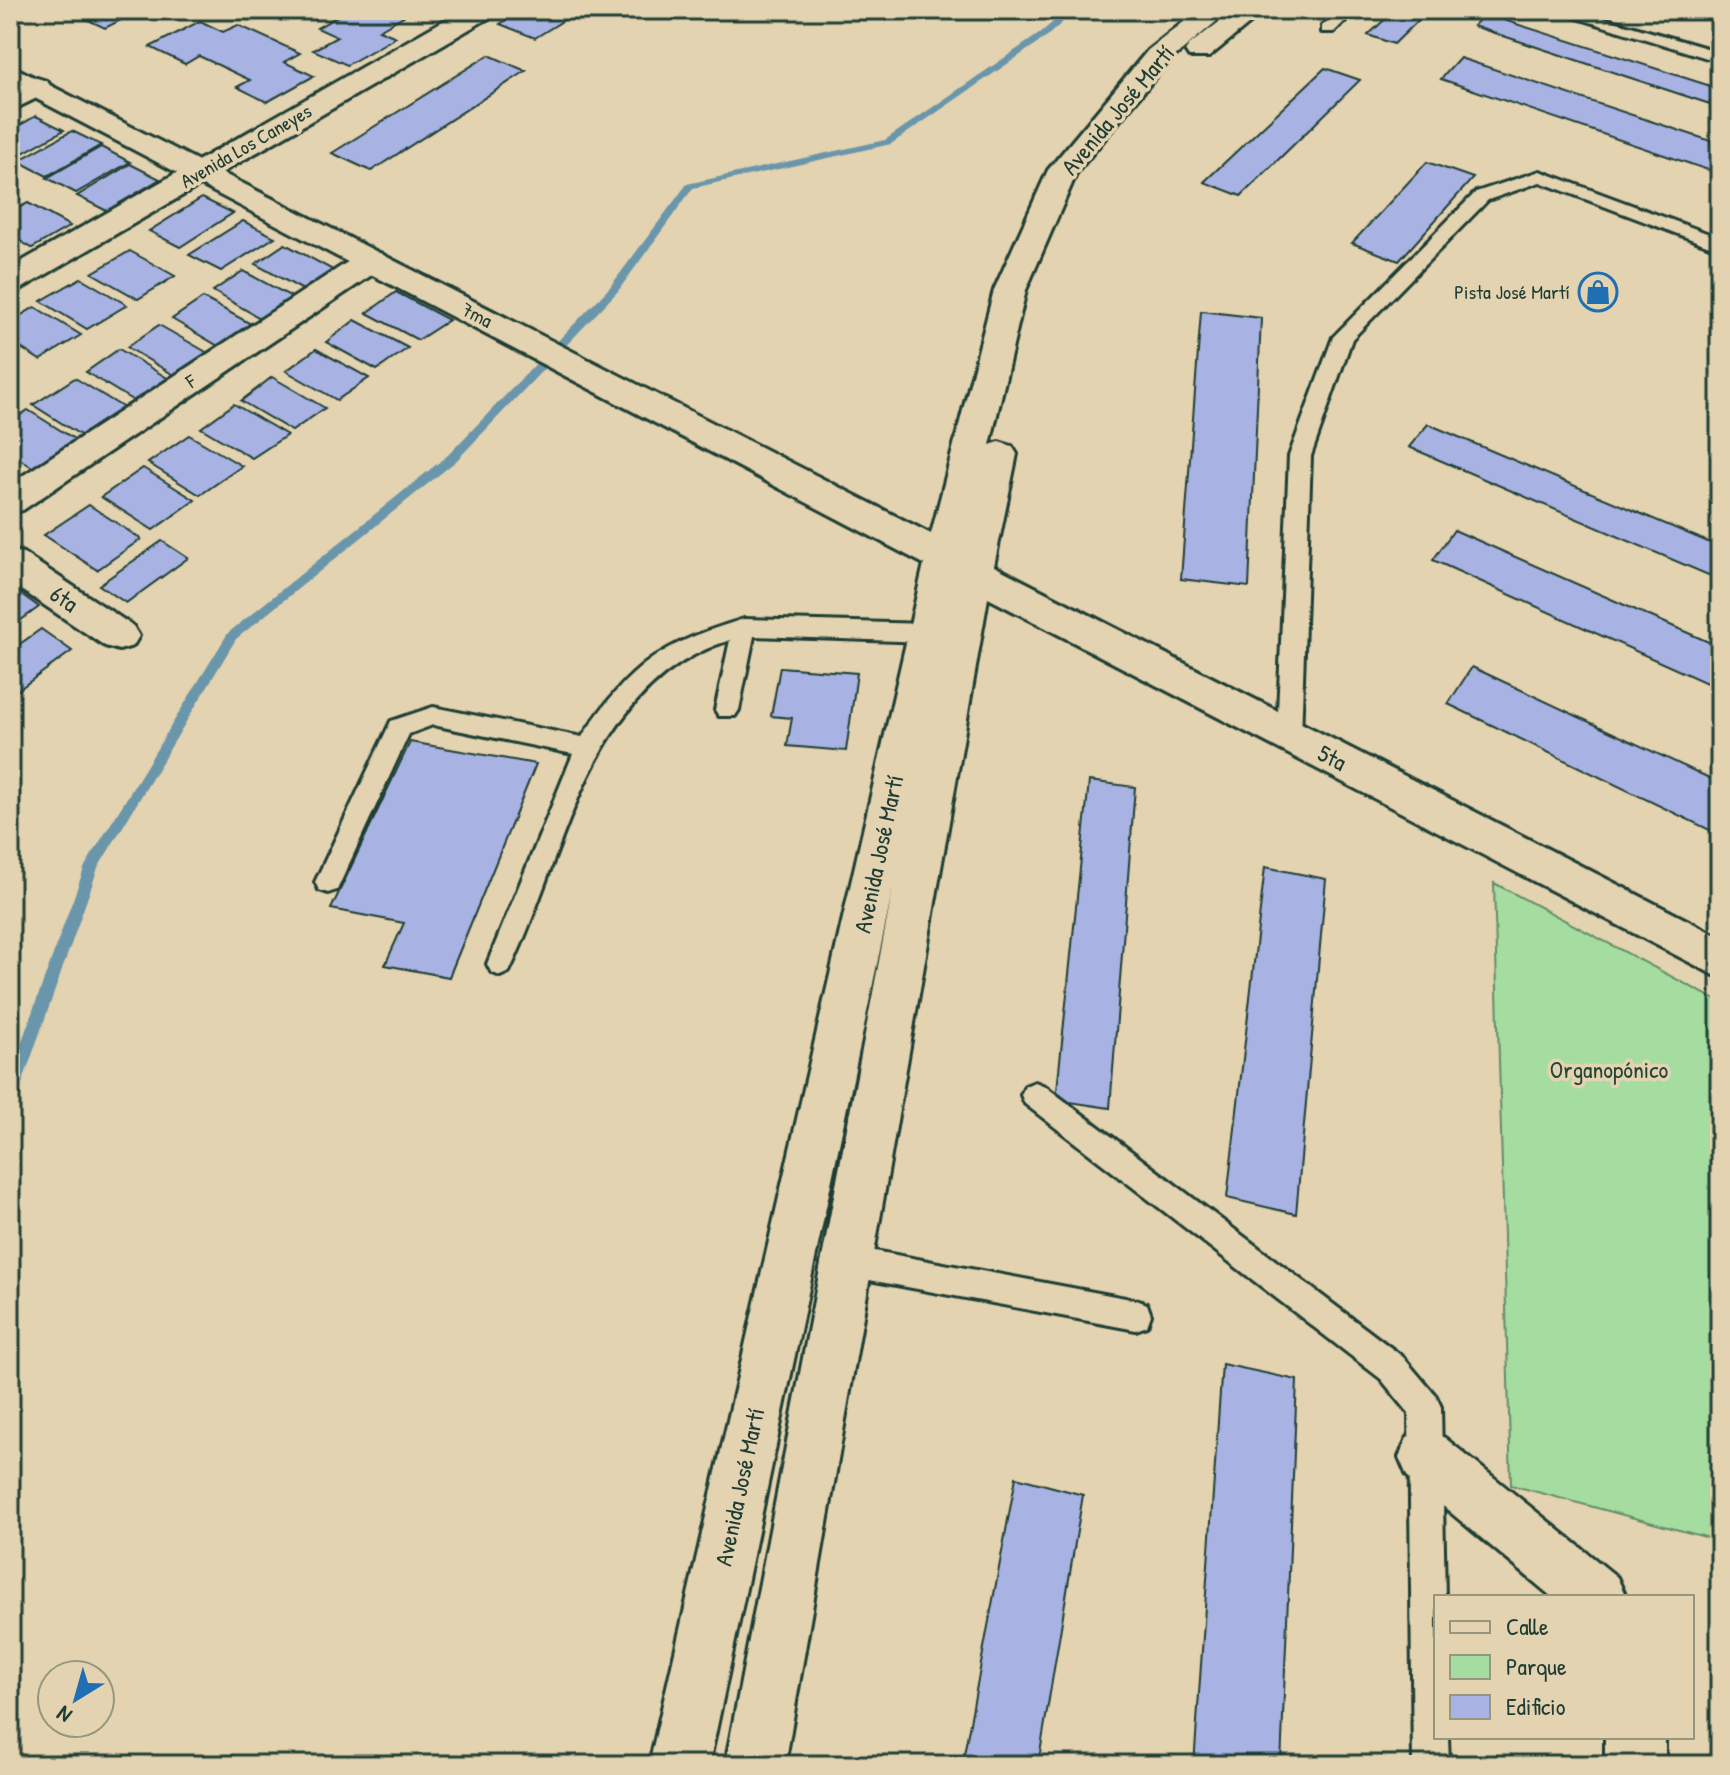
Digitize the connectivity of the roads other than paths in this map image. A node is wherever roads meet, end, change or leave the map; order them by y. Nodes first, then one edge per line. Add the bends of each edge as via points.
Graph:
1 (482, 10) edge
2 (1216, 10) edge
3 (1252, 10) edge
4 (1348, 10) edge
5 (1559, 10) edge
6 (1328, 29) dead end
7 (1720, 57) edge
8 (24, 80) edge
9 (10, 102) edge
10 (201, 172) junction
11 (1720, 244) edge
12 (371, 261) junction
13 (10, 282) edge
14 (10, 501) edge
15 (10, 563) edge
16 (959, 565) junction
17 (744, 627) junction
18 (927, 633) junction
19 (119, 636) dead end
20 (727, 710) dead end
21 (1289, 736) junction
22 (588, 748) junction
23 (328, 882) dead end
24 (1720, 959) edge
25 (500, 964) dead end
26 (1035, 1095) dead end
27 (848, 1261) junction
28 (1136, 1315) dead end
29 (1426, 1457) junction
30 (1595, 1595) edge
31 (1635, 1739) edge
32 (679, 1765) edge
33 (755, 1765) edge
34 (1431, 1765) edge
35 (1635, 1765) edge

1 - 10 main road, Avenida Los Caneyes
2 - 16 main road, Avenida José Martí via 1158,56 1063,170 1010,290
3 - 16 main road, Avenida José Martí via 1184,64 1088,177 1034,294
4 - 6 lane
5 - 7 lane
8 - 9 main road
8 - 10 main road, 7ma
10 - 12 main road, 7ma
10 - 13 main road, Avenida Los Caneyes
11 - 21 lane via 1540,176 1482,196 1343,337 1300,456
12 - 14 main road, F
12 - 16 main road, 7ma
15 - 19 main road, 6ta
16 - 18 main road, Avenida José Martí
16 - 21 main road, 5ta
16 - 27 main road, Avenida José Martí
17 - 18 lane
17 - 20 lane
17 - 22 lane via 693,643 651,670 613,710
18 - 32 main road, Avenida José Martí
21 - 24 main road, 5ta
22 - 23 lane via 433,716 417,719 400,728
22 - 25 lane
26 - 29 lane via 1392,1368 1425,1407
27 - 28 lane
27 - 33 main road, Avenida José Martí
29 - 30 main road
29 - 34 lane
31 - 35 main road

